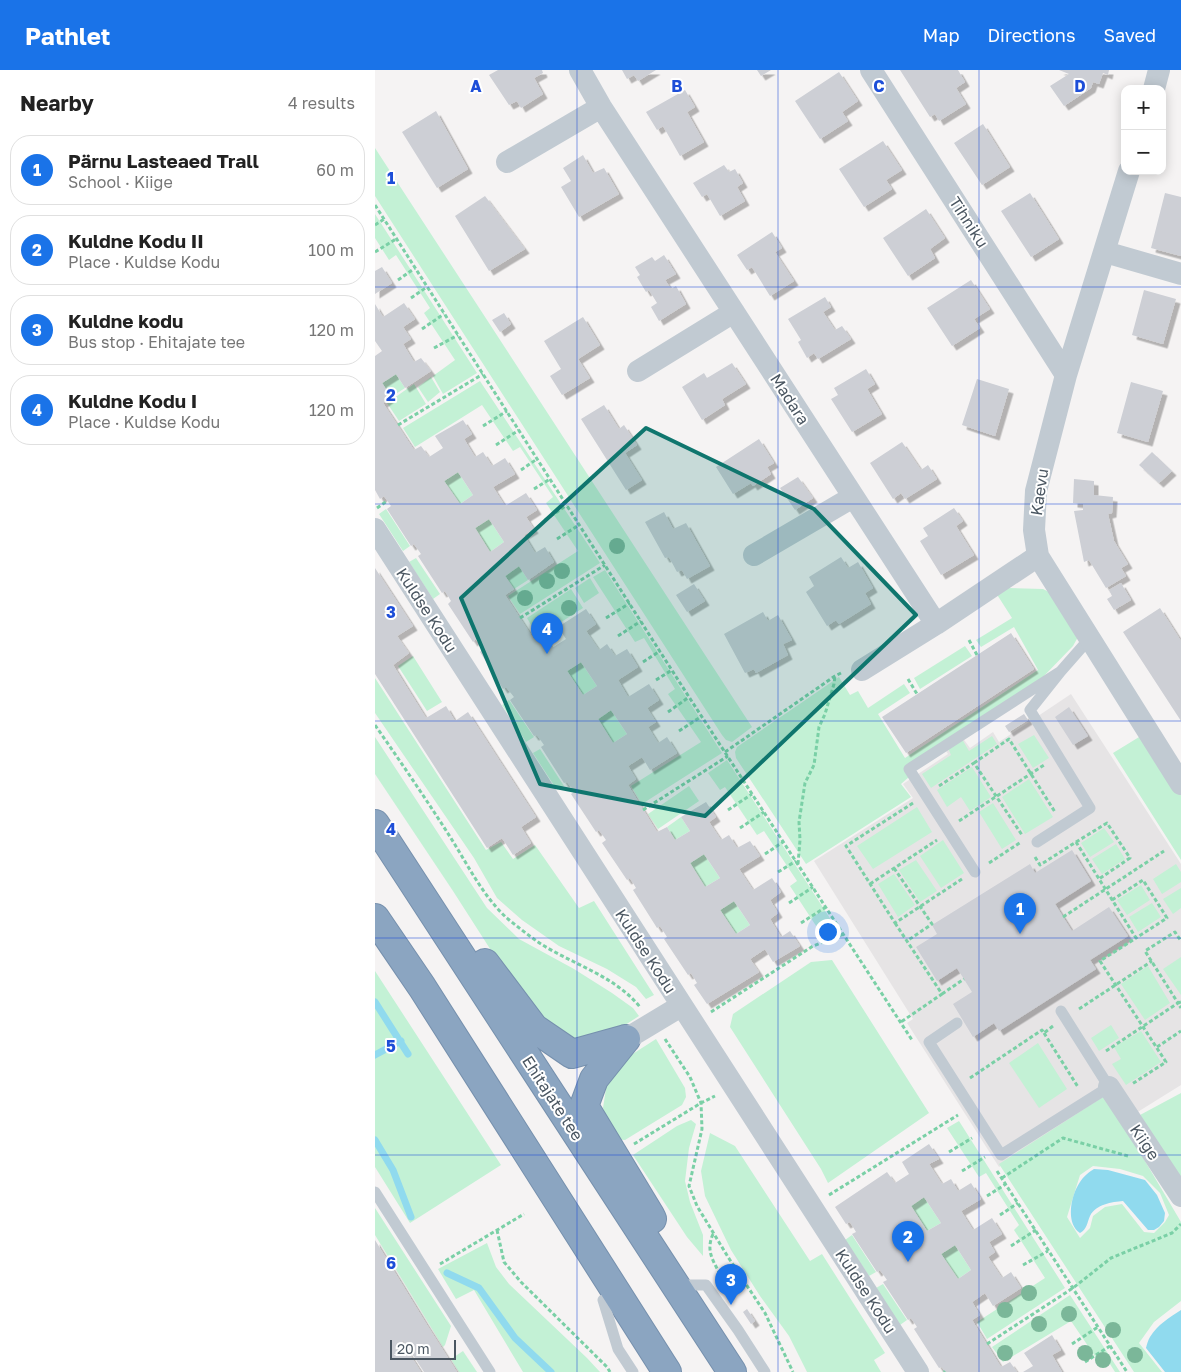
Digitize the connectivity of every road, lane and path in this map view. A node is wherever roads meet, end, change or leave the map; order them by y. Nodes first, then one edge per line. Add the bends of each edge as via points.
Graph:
1 (579, 70) edge
2 (871, 70) edge
3 (1159, 70) edge
4 (1155, 85) edge
5 (601, 107) junction
6 (507, 162) dead end
7 (1128, 175) edge
8 (375, 205) edge
9 (384, 219) junction
10 (375, 225) edge
11 (396, 239) junction
12 (375, 252) edge
13 (1105, 252) junction
14 (415, 268) junction
15 (1181, 274) edge
16 (398, 280) dead end
17 (427, 288) junction
18 (411, 298) dead end
19 (734, 312) junction
20 (444, 314) junction
21 (421, 329) dead end
22 (458, 335) junction
23 (434, 348) dead end
24 (638, 371) dead end
25 (483, 374) junction
26 (1067, 375) junction
27 (507, 411) junction
28 (398, 425) dead end
29 (483, 426) dead end
30 (519, 430) junction
31 (496, 445) dead end
32 (537, 459) junction
33 (521, 470) dead end
34 (550, 479) junction
35 (534, 489) dead end
36 (853, 496) junction
37 (387, 502) dead end
38 (567, 505) junction
39 (375, 509) edge
40 (545, 520) dead end
41 (579, 525) junction
42 (375, 529) edge
43 (557, 539) dead end
44 (754, 555) dead end
45 (1037, 556) junction
46 (605, 565) junction
47 (630, 603) junction
48 (520, 618) dead end
49 (606, 618) dead end
50 (641, 621) junction
51 (936, 624) junction
52 (618, 636) dead end
53 (1089, 638) junction
54 (969, 640) dead end
55 (660, 651) junction
56 (977, 655) dead end
57 (643, 662) dead end
58 (672, 670) junction
59 (862, 670) joint
60 (1061, 671) junction
61 (835, 676) junction
62 (908, 679) dead end
63 (656, 680) dead end
64 (917, 694) dead end
65 (689, 696) junction
66 (668, 712) dead end
67 (702, 716) junction
68 (679, 731) dead end
69 (725, 752) junction
70 (728, 756) junction
71 (1058, 756) junction
72 (974, 763) junction
73 (1031, 774) junction
74 (1181, 784) edge
75 (934, 790) dead end
76 (752, 794) junction
77 (996, 797) junction
78 (916, 801) dead end
79 (643, 810) dead end
80 (728, 810) dead end
81 (764, 812) junction
82 (955, 823) dead end
83 (375, 824) edge
84 (1064, 825) junction
85 (740, 828) dead end
86 (941, 838) dead end
87 (783, 842) junction
88 (1037, 842) dead end
89 (1076, 842) junction
90 (1164, 852) dead end
91 (765, 854) dead end
92 (1035, 856) dead end
93 (797, 863) junction
94 (894, 868) junction
95 (778, 872) dead end
96 (975, 872) junction
97 (1099, 878) junction
98 (870, 884) junction
99 (813, 887) junction
100 (1105, 889) junction
101 (1112, 900) junction
102 (789, 903) dead end
103 (921, 907) junction
104 (826, 908) junction
105 (1063, 917) dead end
106 (375, 918) edge
107 (801, 923) dead end
108 (895, 923) junction
109 (445, 932) junction
110 (843, 934) junction
111 (1136, 938) junction
112 (907, 941) junction
113 (1181, 941) edge
114 (1152, 961) junction
115 (964, 979) dead end
116 (1115, 984) junction
117 (942, 994) junction
118 (1180, 1002) edge
119 (1181, 1008) edge
120 (1063, 1014) junction
121 (687, 1015) junction
122 (901, 1022) junction
123 (957, 1023) dead end
124 (1143, 1027) junction
125 (1181, 1031) edge
126 (1044, 1033) junction
127 (626, 1039) junction
128 (917, 1047) dead end
129 (1156, 1048) junction
130 (1102, 1053) dead end
131 (966, 1082) dead end
132 (734, 1086) junction
133 (1117, 1088) junction
134 (1082, 1094) dead end
135 (960, 1113) dead end
136 (975, 1136) dead end
137 (627, 1148) dead end
138 (949, 1152) dead end
139 (987, 1155) dead end
140 (1160, 1165) junction
141 (997, 1170) dead end
142 (962, 1171) dead end
143 (1002, 1178) junction
144 (1006, 1184) junction
145 (375, 1192) edge
146 (987, 1196) dead end
147 (1181, 1196) edge
148 (1018, 1203) junction
149 (811, 1206) junction
150 (525, 1214) dead end
151 (1000, 1215) dead end
152 (1181, 1224) edge
153 (497, 1230) junction
154 (1036, 1230) junction
155 (581, 1239) junction
156 (1011, 1246) dead end
157 (1049, 1250) junction
158 (1023, 1265) dead end
159 (426, 1272) junction
160 (673, 1282) junction
161 (1073, 1288) junction
162 (603, 1300) junction
163 (1098, 1327) junction
164 (987, 1344) dead end
165 (1072, 1344) dead end
166 (1110, 1346) junction
167 (1085, 1362) dead end
168 (490, 1372) edge
169 (610, 1372) edge
170 (633, 1372) edge
171 (648, 1372) edge
172 (667, 1372) edge
173 (732, 1372) edge
174 (765, 1372) edge
175 (918, 1372) edge
176 (1127, 1372) edge

1 - 5 street, Madara
2 - 26 street, Tihniku
3 - 4 street
5 - 6 street
5 - 19 street, Madara
7 - 13 street, Kaevu
8 - 9 path
9 - 10 path
9 - 11 path
11 - 12 path
11 - 14 path
13 - 15 street
13 - 26 street, Kaevu
14 - 16 path
14 - 17 path
17 - 18 path
17 - 20 path
19 - 24 street
19 - 36 street, Madara
20 - 21 path
20 - 22 path
22 - 23 path
22 - 25 path
25 - 27 path
25 - 28 path
26 - 45 street, Kaevu via 1036,491
27 - 29 path
27 - 30 path
30 - 31 path
30 - 32 path
32 - 33 path
32 - 34 path
34 - 35 path
34 - 38 path
36 - 44 street
36 - 51 street, Madara
37 - 39 path
38 - 40 path
38 - 41 path
41 - 43 path
41 - 46 path
42 - 121 street, Kuldse Kodu
45 - 51 street
45 - 53 street, Kaevu
46 - 47 path
46 - 48 path
47 - 49 path
47 - 50 path
50 - 52 path
50 - 55 path
51 - 59 street
53 - 60 lane
53 - 74 street, Kaevu
54 - 56 path
55 - 57 path
55 - 58 path
58 - 63 path
58 - 65 path
59 - 61 path
60 - 71 lane via 1030,710
60 - 96 lane via 909,769
61 - 69 path
61 - 93 path via 819,728 814,765 805,784
62 - 64 path
65 - 66 path
65 - 67 path
67 - 68 path
67 - 69 path
69 - 70 path
70 - 76 path
70 - 79 path
71 - 73 path
71 - 84 lane via 1090,808
72 - 73 path via 1009,739
72 - 75 path
72 - 77 path
73 - 77 path
73 - 84 path
76 - 80 path
76 - 81 path
77 - 82 path
77 - 96 path via 1025,840
78 - 98 path via 846,846
81 - 85 path
81 - 87 path
83 - 109 highway, Ehitajate tee
84 - 88 lane
86 - 94 path
87 - 91 path
87 - 93 path
89 - 92 path via 1040,865
89 - 97 path
89 - 97 path via 1107,823 1126,851 1130,858
90 - 100 path
93 - 95 path
93 - 99 path
94 - 98 path
94 - 103 path
96 - 103 path
97 - 100 path
98 - 108 path
99 - 102 path
99 - 104 path
100 - 101 path
100 - 105 path
101 - 111 path
101 - 111 path via 1143,880 1167,918
103 - 108 path
103 - 112 path via 931,924
104 - 107 path
104 - 110 path
106 - 155 highway
108 - 112 path
109 - 127 highway via 481,959 534,1028 572,1054
109 - 160 highway, Ehitajate tee
110 - 121 path via 813,946
110 - 122 path
111 - 116 path via 1100,961
112 - 117 path
113 - 114 path via 1175,932 1145,951
114 - 116 path
114 - 118 path
115 - 117 path
116 - 120 path
116 - 124 path
117 - 122 path
118 - 119 path
118 - 124 path
120 - 126 path
120 - 133 lane
121 - 127 street
121 - 132 street, Kuldse Kodu
122 - 128 path
123 - 133 lane via 929,1042 1001,1155
124 - 129 path
124 - 130 path
125 - 129 path
126 - 131 path via 1042,1030
126 - 134 path
127 - 160 highway via 594,1079 585,1106 651,1214
129 - 133 path via 1166,1062
132 - 137 path
132 - 149 street, Kuldse Kodu
133 - 140 street, Kiige
135 - 149 path
136 - 138 path
139 - 142 path
140 - 143 path via 1063,1138
140 - 147 street, Kiige
141 - 143 path
143 - 144 path
144 - 146 path
144 - 148 path
145 - 159 lane
148 - 151 path
148 - 154 path
149 - 175 street, Kuldse Kodu
150 - 153 path
152 - 161 path via 1172,1233 1111,1258
153 - 159 path
153 - 169 path via 504,1262
154 - 156 path
154 - 157 path
155 - 162 highway
155 - 172 highway
157 - 158 path
157 - 161 path
159 - 168 lane
160 - 173 highway, Ehitajate tee
160 - 174 lane via 706,1285
161 - 163 path
161 - 164 path
162 - 170 lane via 618,1349
162 - 171 highway
163 - 165 path
163 - 166 path
166 - 167 path
166 - 176 path

